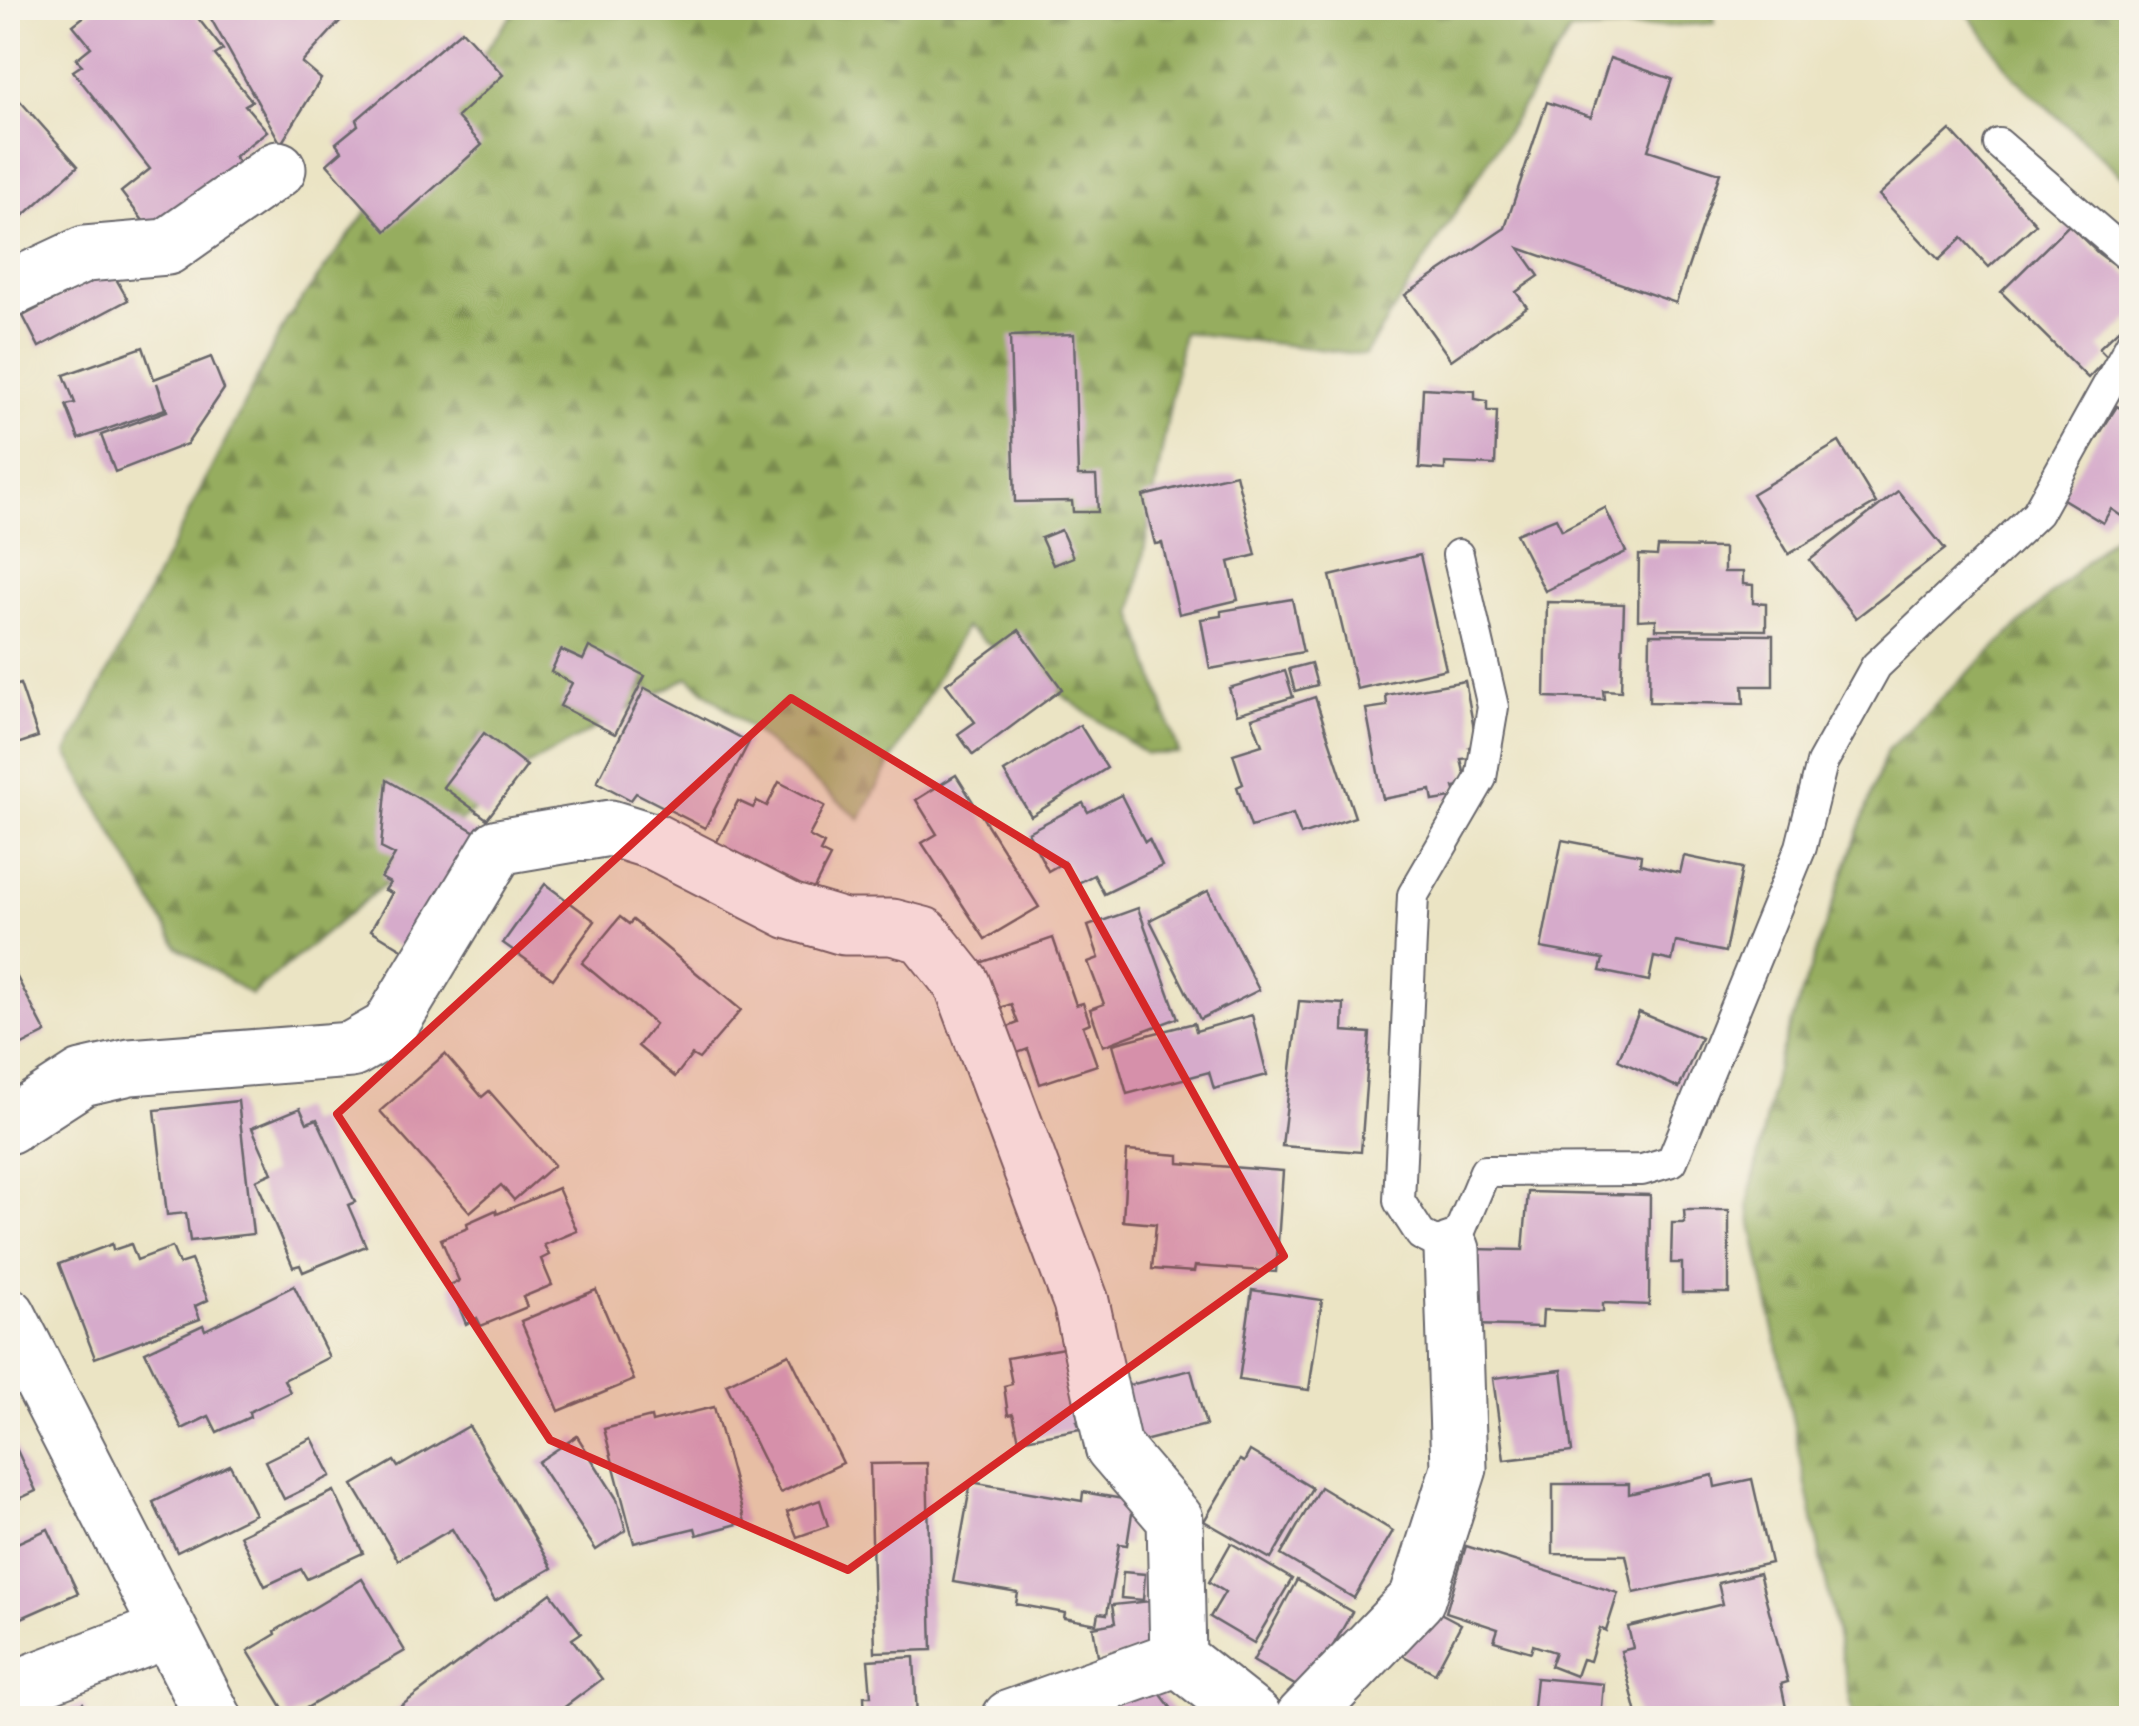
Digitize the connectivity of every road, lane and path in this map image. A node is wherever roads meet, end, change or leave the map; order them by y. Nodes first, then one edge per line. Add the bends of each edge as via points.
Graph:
1 (1999, 144) dead end
2 (278, 169) dead end
3 (2132, 259) edge
4 (8, 290) edge
5 (2132, 342) edge
6 (1458, 555) dead end
7 (8, 1126) edge
8 (1452, 1250) junction
9 (8, 1315) edge
10 (168, 1630) junction
11 (1178, 1658) junction
12 (8, 1691) edge
13 (214, 1718) edge
14 (1010, 1718) edge
15 (1254, 1718) edge
16 (1303, 1718) edge

1 - 3 lane
2 - 4 street via 167,247 85,254
5 - 8 lane via 2037,513 1876,666 1822,763 1801,848 1672,1161 1642,1170 1485,1171
6 - 8 lane via 1492,707 1482,778 1413,895 1400,1202 1422,1235
7 - 11 street via 82,1078 130,1067 351,1050 388,1030 498,847 610,828 655,842 790,911 844,927 892,927 922,936 962,984 1081,1302 1113,1447 1175,1519
8 - 16 street via 1458,1468 1417,1600
9 - 10 street
10 - 12 street
10 - 13 street
11 - 14 street
11 - 15 street

